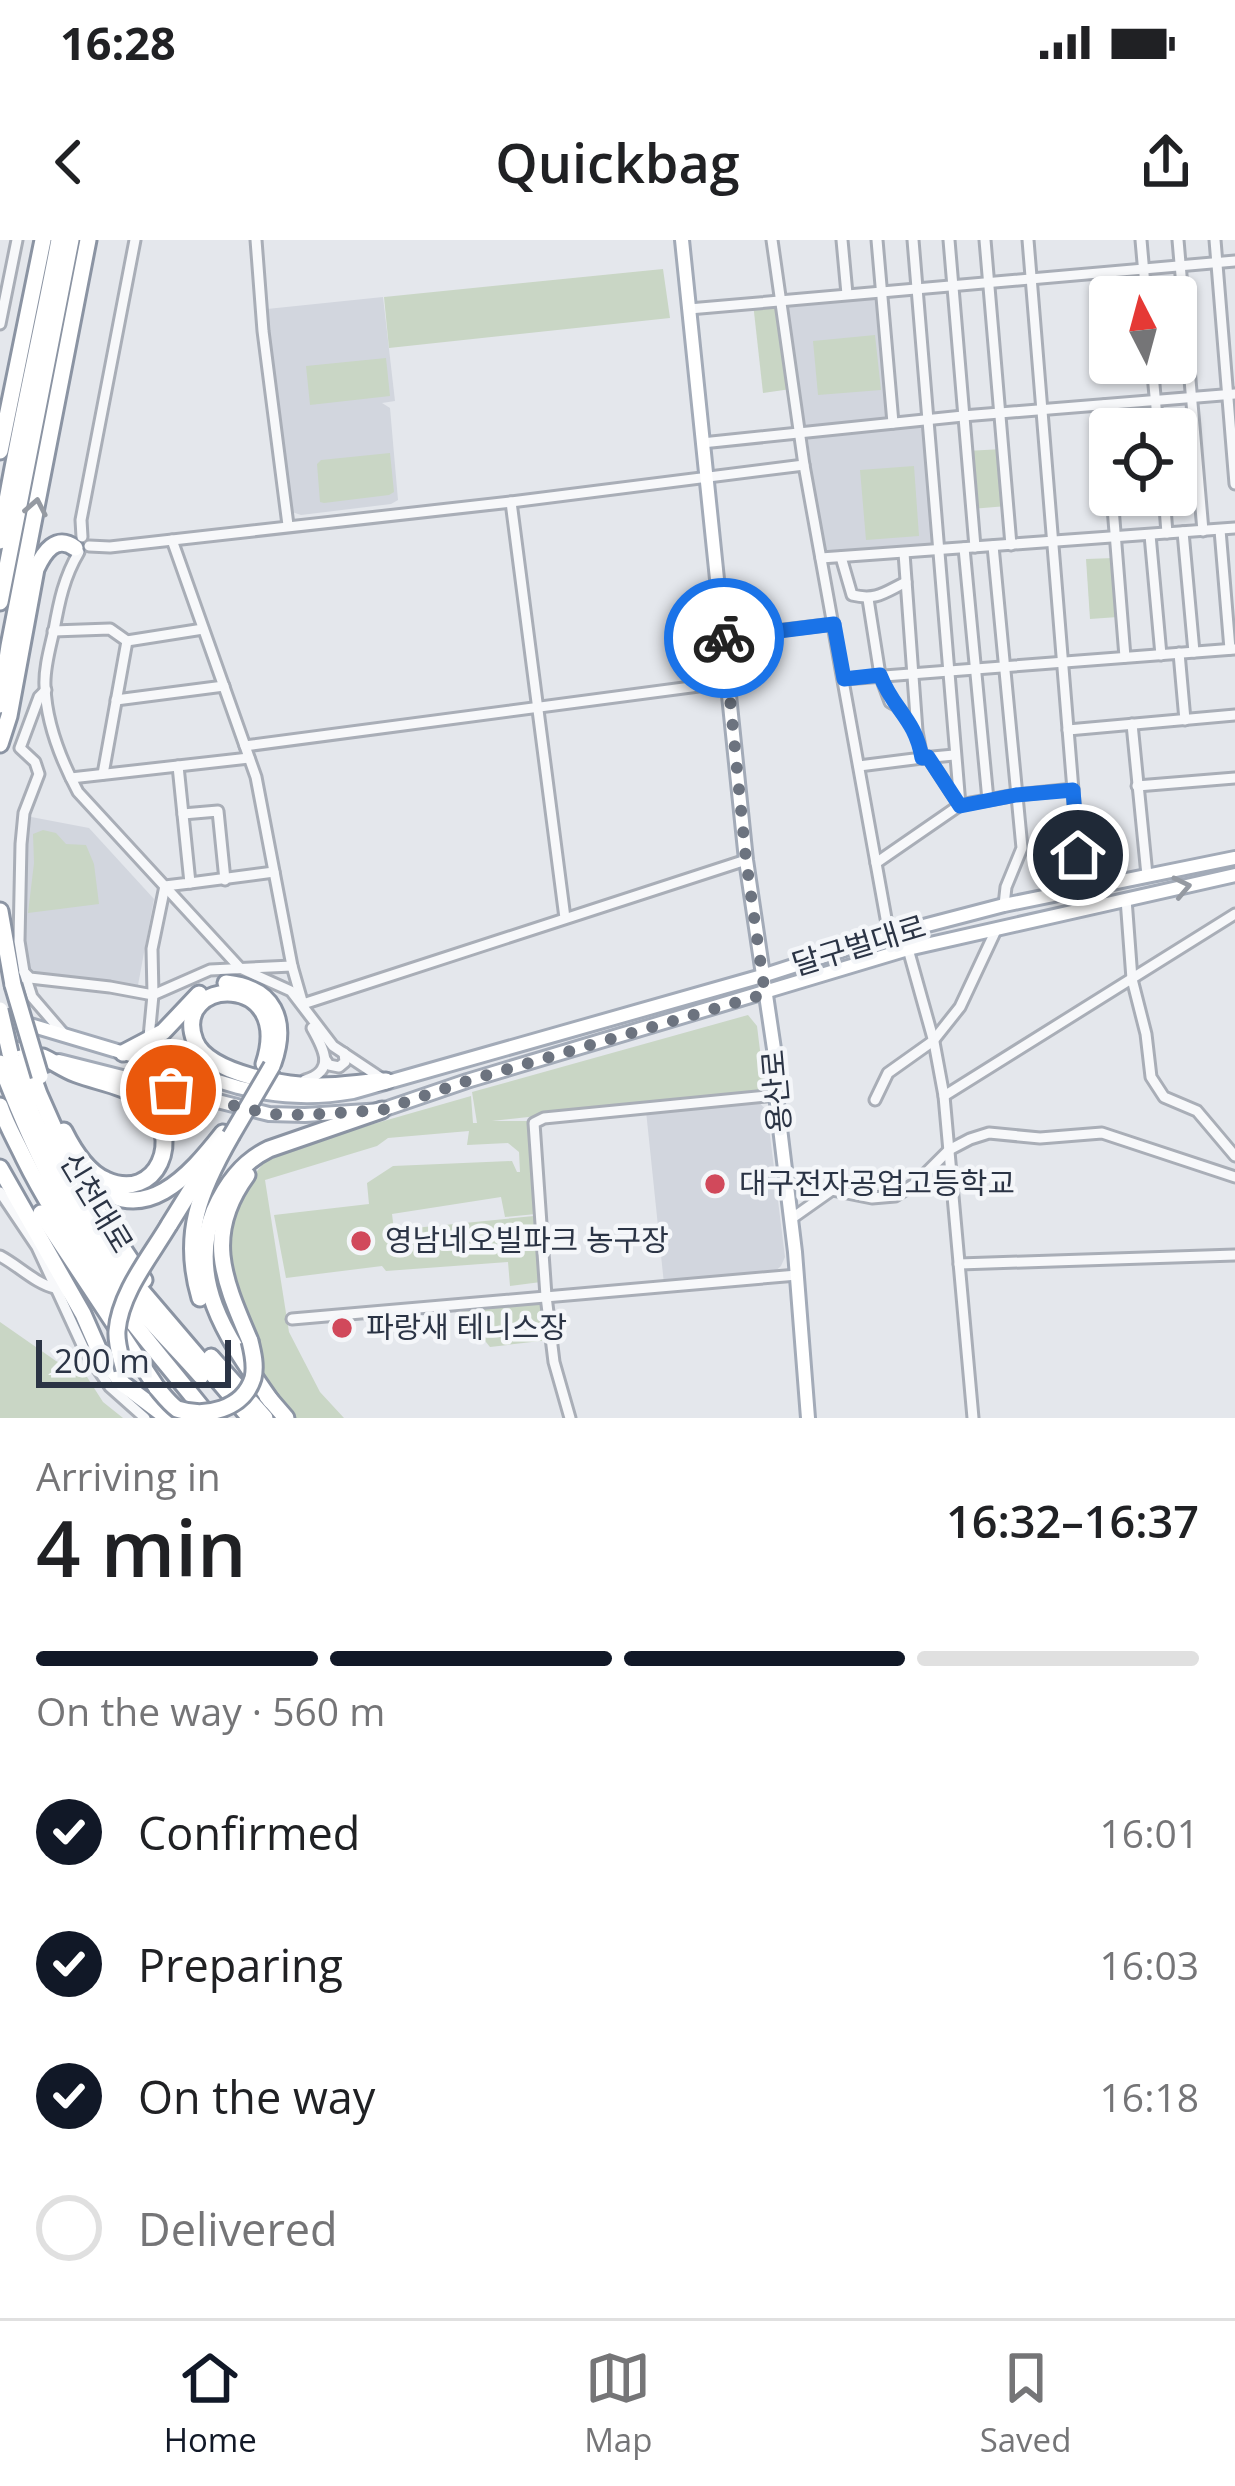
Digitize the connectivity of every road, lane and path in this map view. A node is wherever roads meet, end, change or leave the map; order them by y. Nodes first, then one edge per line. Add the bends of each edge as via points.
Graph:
1 (17, 240) edge
2 (43, 240) edge
3 (58, 240) edge
4 (70, 240) edge
5 (88, 240) edge
6 (135, 240) edge
7 (256, 240) edge
8 (682, 240) edge
9 (772, 240) edge
10 (842, 240) edge
11 (878, 240) edge
12 (913, 240) edge
13 (949, 240) edge
14 (985, 240) edge
15 (1028, 240) edge
16 (1141, 240) edge
17 (1178, 240) edge
18 (1215, 240) edge
19 (1235, 261) edge
20 (1217, 262) junction
21 (1180, 264) junction
22 (1144, 267) junction
23 (5, 273) edge
24 (1145, 276) edge
25 (1032, 277) junction
26 (989, 282) junction
27 (953, 285) junction
28 (918, 288) junction
29 (882, 291) junction
30 (847, 295) junction
31 (778, 301) junction
32 (689, 309) junction
33 (0, 324) edge
34 (1154, 384) edge
35 (1232, 394) edge
36 (1192, 398) junction
37 (1156, 401) junction
38 (1104, 405) junction
39 (1104, 408) edge
40 (1156, 408) edge
41 (1043, 410) junction
42 (1000, 414) junction
43 (963, 416) junction
44 (929, 420) junction
45 (892, 423) junction
46 (800, 432) junction
47 (702, 442) junction
48 (0, 452) edge
49 (804, 465) junction
50 (706, 479) junction
51 (1235, 484) edge
52 (511, 502) junction
53 (1114, 516) edge
54 (1166, 516) edge
55 (287, 525) junction
56 (1235, 529) edge
57 (1220, 530) junction
58 (1203, 531) junction
59 (1184, 532) junction
60 (1167, 533) junction
61 (1150, 535) junction
62 (1116, 537) junction
63 (172, 540) junction
64 (0, 541) edge
65 (1053, 542) junction
66 (1011, 545) junction
67 (81, 546) junction
68 (993, 546) junction
69 (969, 548) junction
70 (938, 550) junction
71 (904, 553) junction
72 (841, 557) junction
73 (820, 558) junction
74 (906, 582) junction
75 (868, 599) junction
76 (0, 602) edge
77 (834, 624) junction
78 (203, 629) junction
79 (53, 631) junction
80 (724, 637) junction
81 (127, 641) junction
82 (1233, 649) edge
83 (1194, 652) junction
84 (1179, 653) junction
85 (1161, 655) junction
86 (1125, 657) junction
87 (1063, 662) junction
88 (1005, 666) junction
89 (975, 668) junction
90 (947, 670) junction
91 (913, 672) junction
92 (880, 675) junction
93 (844, 679) junction
94 (729, 682) junction
95 (224, 686) junction
96 (46, 690) junction
97 (116, 700) junction
98 (0, 705) edge
99 (537, 706) junction
100 (1235, 716) edge
101 (1185, 720) junction
102 (1132, 724) junction
103 (1068, 730) junction
104 (918, 733) junction
105 (0, 744) edge
106 (247, 752) junction
107 (954, 755) junction
108 (925, 758) junction
109 (178, 766) junction
110 (859, 766) junction
111 (104, 774) junction
112 (71, 778) junction
113 (1235, 778) edge
114 (1137, 786) junction
115 (1073, 790) junction
116 (1016, 795) junction
117 (988, 800) junction
118 (960, 806) junction
119 (183, 814) junction
120 (1235, 858) edge
121 (746, 860) junction
122 (876, 862) junction
123 (274, 872) junction
124 (1147, 875) junction
125 (1235, 875) edge
126 (225, 880) junction
127 (190, 884) junction
128 (165, 886) junction
129 (1081, 888) junction
130 (1126, 899) junction
131 (1004, 905) junction
132 (0, 910) edge
133 (1235, 914) edge
134 (565, 918) junction
135 (997, 928) junction
136 (889, 935) junction
137 (0, 948) edge
138 (908, 949) junction
139 (292, 966) junction
140 (240, 968) junction
141 (14, 976) junction
142 (762, 976) junction
143 (1132, 979) junction
144 (765, 994) junction
145 (153, 995) junction
146 (303, 1004) junction
147 (0, 1013) edge
148 (67, 1036) junction
149 (934, 1040) junction
150 (147, 1041) junction
151 (123, 1053) junction
152 (344, 1053) junction
153 (16, 1055) edge
154 (325, 1059) junction
155 (271, 1071) junction
156 (386, 1081) junction
157 (776, 1095) junction
158 (944, 1096) junction
159 (875, 1100) dead end
160 (382, 1110) junction
161 (2, 1111) edge
162 (227, 1134) junction
163 (67, 1138) junction
164 (288, 1143) junction
165 (949, 1150) junction
166 (1235, 1156) edge
167 (0, 1168) edge
168 (1235, 1177) edge
169 (0, 1192) edge
170 (791, 1219) junction
171 (1235, 1255) edge
172 (0, 1256) edge
173 (959, 1264) junction
174 (797, 1275) junction
175 (55, 1288) junction
176 (546, 1296) junction
177 (292, 1319) dead end
178 (271, 1401) junction
179 (156, 1416) edge
180 (210, 1418) edge
181 (236, 1418) edge
182 (250, 1418) edge
183 (265, 1418) edge
184 (286, 1418) edge
185 (570, 1418) edge
186 (808, 1418) edge
187 (973, 1418) edge

1 - 23 street
2 - 48 highway
3 - 64 highway
4 - 76 highway
98 -> 5 highway
6 - 67 street
7 - 55 street
8 - 32 main road, 용산로
9 - 31 street
10 - 30 street
11 - 29 street
12 - 28 street
13 - 27 street
14 - 26 street
15 - 25 street
16 - 22 street
17 - 21 street
18 - 20 street
19 - 20 street
20 - 21 street
20 - 35 street
21 - 22 street
21 - 36 street
22 - 24 street
22 - 25 street
23 - 33 street
25 - 26 street
25 - 41 street
26 - 27 street
26 - 42 street
27 - 28 street
27 - 43 street
28 - 29 street
28 - 44 street
29 - 30 street
29 - 45 street
30 - 31 street
31 - 32 street
31 - 46 street
32 - 47 main road, 용산로
34 - 37 street
35 - 36 street
35 - 51 street
36 - 37 street
36 - 58 street
37 - 38 street
37 - 40 street
38 - 39 street
38 - 41 street
41 - 42 street
41 - 65 street
42 - 43 street
42 - 66 street
43 - 44 street
43 - 69 street
44 - 45 street
44 - 70 street
45 - 46 street
46 - 47 street
46 - 49 street
47 - 50 main road, 용산로
49 - 50 street
49 - 73 street
50 - 52 street
50 - 80 main road, 용산로
52 - 55 street
52 - 99 street
53 - 62 street
54 - 60 street
55 - 63 street
56 - 57 street
57 - 58 street
57 - 82 street
58 - 59 street
59 - 60 street
59 - 83 street
60 - 61 street
61 - 62 street
61 - 85 street
62 - 65 street
62 - 86 street
63 - 67 street
63 - 78 street
65 - 66 street
65 - 87 street
66 - 68 street
67 - 79 street
67 - 105 highway via 54,544 43,554
68 - 69 street
68 - 88 street
69 - 70 street
69 - 89 street
70 - 71 street
70 - 90 street
71 - 72 street
71 - 74 street
72 - 73 street
72 - 75 street via 852,596
73 - 77 street
74 - 75 street
74 - 91 street
75 - 92 street
77 - 80 street
77 - 93 street
78 - 81 street
78 - 95 street
79 - 81 street via 110,628
79 - 96 street
80 - 94 main road, 용산로
81 - 97 street
82 - 83 street
83 - 84 street
84 - 85 street
84 - 101 street
85 - 86 street
86 - 87 street
87 - 88 street
87 - 103 street
88 - 89 street
88 - 116 street
89 - 90 street
89 - 117 street
90 - 91 street
90 - 107 street
91 - 92 street
91 - 104 street
92 - 93 street
92 - 104 street via 890,702
93 - 110 street
94 - 99 street
94 - 121 main road, 용산로
95 - 97 street
95 - 106 street
96 - 112 street
96 - 141 street via 20,748 39,774 24,814
97 - 111 street
99 - 106 street
99 - 134 street
100 - 101 street
101 - 102 street
102 - 103 street
102 - 114 street
103 - 115 street
104 - 108 street
106 - 109 street
106 - 123 street
107 - 108 street
107 - 118 street
108 - 110 street
108 - 118 street
109 - 111 street
109 - 119 street
110 - 122 street
111 - 112 street
112 - 128 street
113 - 114 street
114 - 124 street
115 - 116 street
115 - 129 street
116 - 117 street
116 - 131 street via 1022,848
117 - 118 street
118 - 122 street
119 - 126 street via 218,811
119 - 127 street
120 - 124 main road, 달구벌대로
121 - 134 street
121 - 142 main road, 용산로
122 - 136 street
123 - 126 street
123 - 139 street
124 - 129 main road, 달구벌대로
130 -> 125 main road, 달구벌대로
126 - 127 street
127 - 128 street
128 - 140 street
128 - 145 street via 152,949
129 - 131 main road, 달구벌대로
130 - 135 main road, 달구벌대로
130 - 143 street
131 - 136 main road, 달구벌대로
132 - 141 highway
133 - 143 street
134 - 146 street
135 - 138 main road, 달구벌대로
135 - 149 street via 960,1007
136 - 142 main road, 달구벌대로
137 - 141 highway, 신천대로
138 - 144 main road, 달구벌대로
138 - 149 street, 달구벌대로
139 - 140 street
139 - 146 street
140 - 145 street via 210,970
140 - 146 street
141 - 145 street
141 - 148 street
141 - 153 highway, 신천대로, bridge
141 - 163 highway, bridge via 40,1076
142 - 144 main road, 용산로
142 - 156 main road, 달구벌대로
143 - 158 street
143 - 166 street via 1151,1077 1165,1097 1197,1111
144 - 157 main road, 용산로
144 - 160 main road, 달구벌대로
145 - 150 street
146 - 152 street
146 - 154 street
147 - 148 main road, 달구벌대로
147 - 153 highway, bridge
148 - 151 main road, 달구벌대로
149 - 158 street, 달구벌대로
149 - 159 street via 889,1072
150 - 151 highway
150 - 155 highway via 212,986 248,986 278,1020
151 - 156 main road, 달구벌대로 via 271,1095 318,1098
152 - 154 street via 339,1067
152 - 156 street
153 - 160 main road, 달구벌대로 via 269,1114
153 - 163 highway via 137,1096 162,1123 166,1146 153,1174 123,1184 92,1171
153 - 181 highway via 32,1146 95,1253
153 - 182 highway via 32,1114 110,1254
153 - 183 highway, 신천대로 via 78,1182 143,1278
154 - 155 street via 311,1079
155 - 155 highway via 233,1070 209,1058 193,1027 203,1000 231,992 260,1007
155 - 156 highway via 323,1086
155 - 162 highway, bridge
157 - 170 main road, 용산로
157 - 176 street via 534,1123
158 - 165 street, 달구벌대로
160 - 164 highway
161 - 164 highway, bridge via 39,1210 157,1388 181,1412 205,1417 235,1406 255,1364 223,1270 229,1207 243,1179
161 - 180 highway, 신천대로 via 78,1251
162 - 163 highway via 176,1184 133,1200 96,1186
162 - 178 highway via 192,1228 196,1283 211,1326
162 - 179 highway, bridge via 121,1311 124,1370
164 - 178 highway via 241,1168 205,1241 212,1303
165 - 168 street via 989,1133 1102,1133
165 - 170 street via 895,1196 832,1190
165 - 173 street, 달구벌대로
167 - 179 highway via 101,1355
169 - 175 street
170 - 174 main road, 용산로
171 - 173 street
172 - 175 street
173 - 187 street, 달구벌대로
174 - 176 street
174 - 186 main road, 용산로
175 - 179 street via 110,1387
176 - 177 street
176 - 185 street
178 - 184 highway

